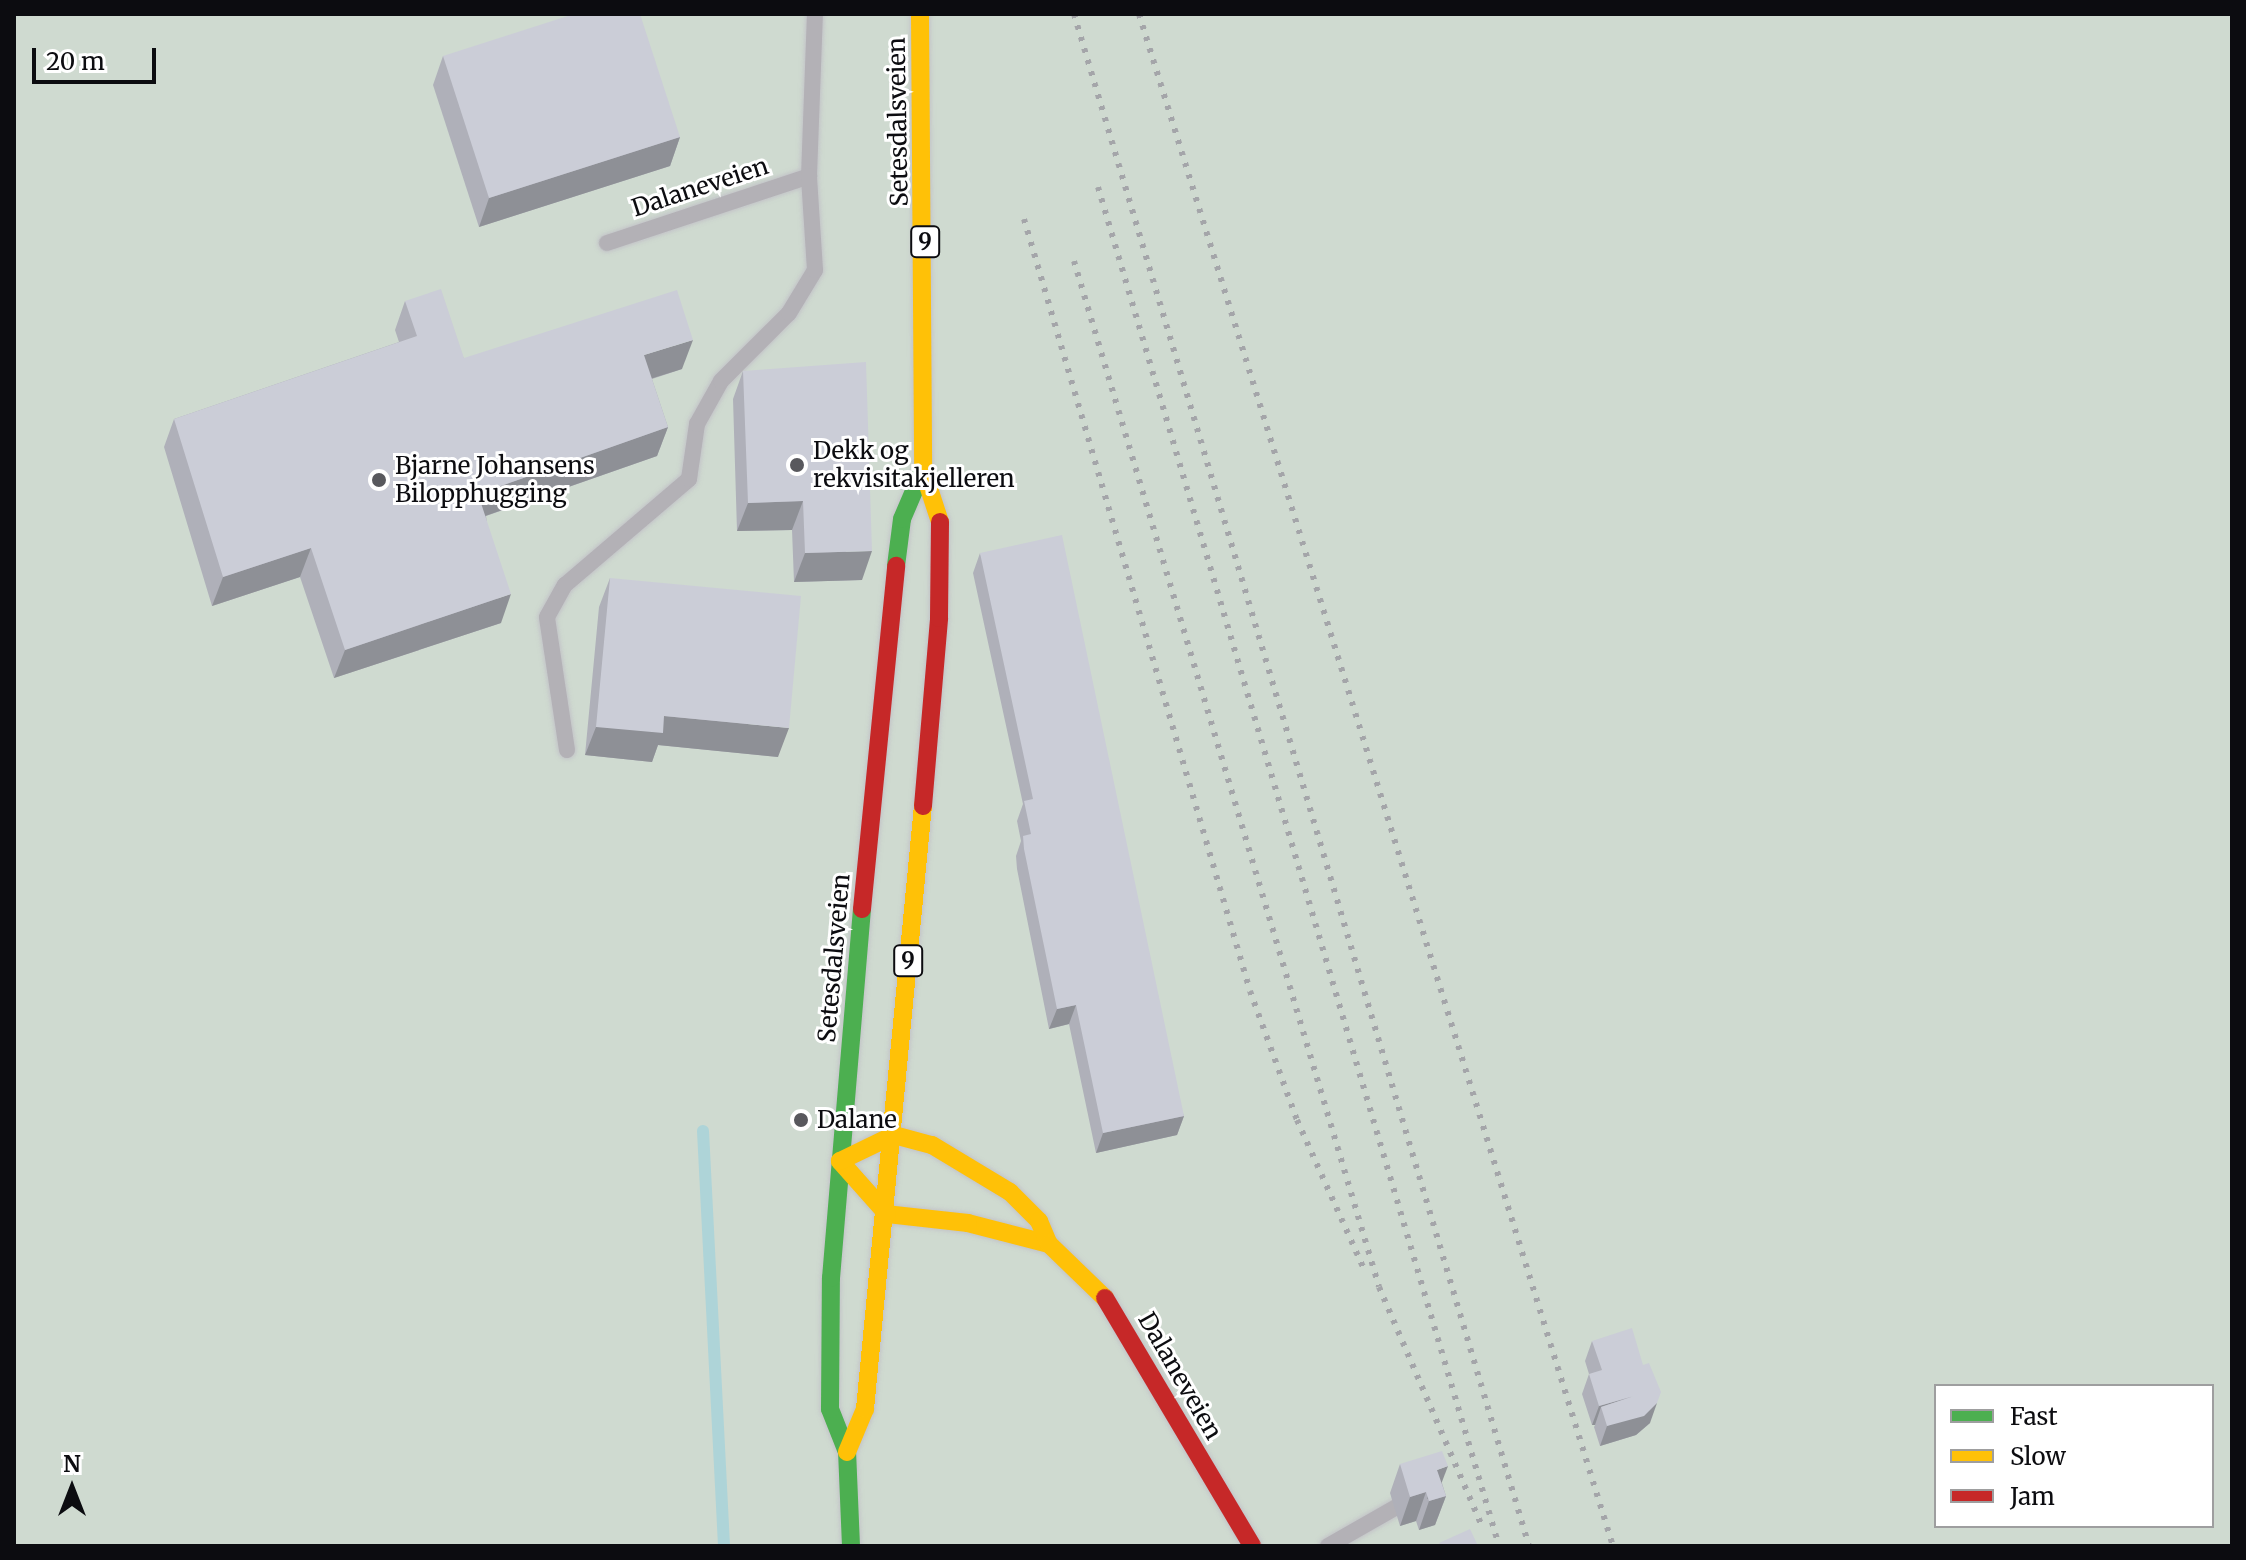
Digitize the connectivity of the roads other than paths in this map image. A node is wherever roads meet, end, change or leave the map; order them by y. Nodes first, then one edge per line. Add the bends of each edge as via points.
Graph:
1 (815, 14) edge
2 (920, 14) edge
3 (809, 176) junction
4 (607, 243) dead end
5 (923, 470) junction
6 (567, 750) dead end
7 (894, 1135) junction
8 (840, 1161) junction
9 (887, 1214) junction
10 (1049, 1244) junction
11 (847, 1452) junction
12 (1417, 1495) edge
13 (851, 1546) edge
14 (1252, 1546) edge
15 (1328, 1546) edge

1 - 3 lane
2 - 5 main road, Setesdalsveien / 9
3 - 4 lane, Dalaneveien
3 - 6 lane via 815,270 789,313 721,381 697,424 689,479 565,585 547,617
5 - 7 main road, Setesdalsveien / 9 via 940,522 939,618
5 - 8 main road, Setesdalsveien / 9 via 902,519 877,730
7 - 8 main road
7 - 9 main road, Setesdalsveien / 9
7 - 10 main road, Dalaneveien via 932,1145 1010,1192 1039,1221
8 - 9 main road
8 - 11 main road, Setesdalsveien / 9 via 831,1278 830,1409
9 - 10 main road, Dalaneveien via 968,1223
9 - 11 main road, Setesdalsveien / 9 via 865,1409
10 - 14 main road, Dalaneveien via 1094,1282 1120,1319
11 - 13 main road, Setesdalsveien / 9
12 - 15 lane

